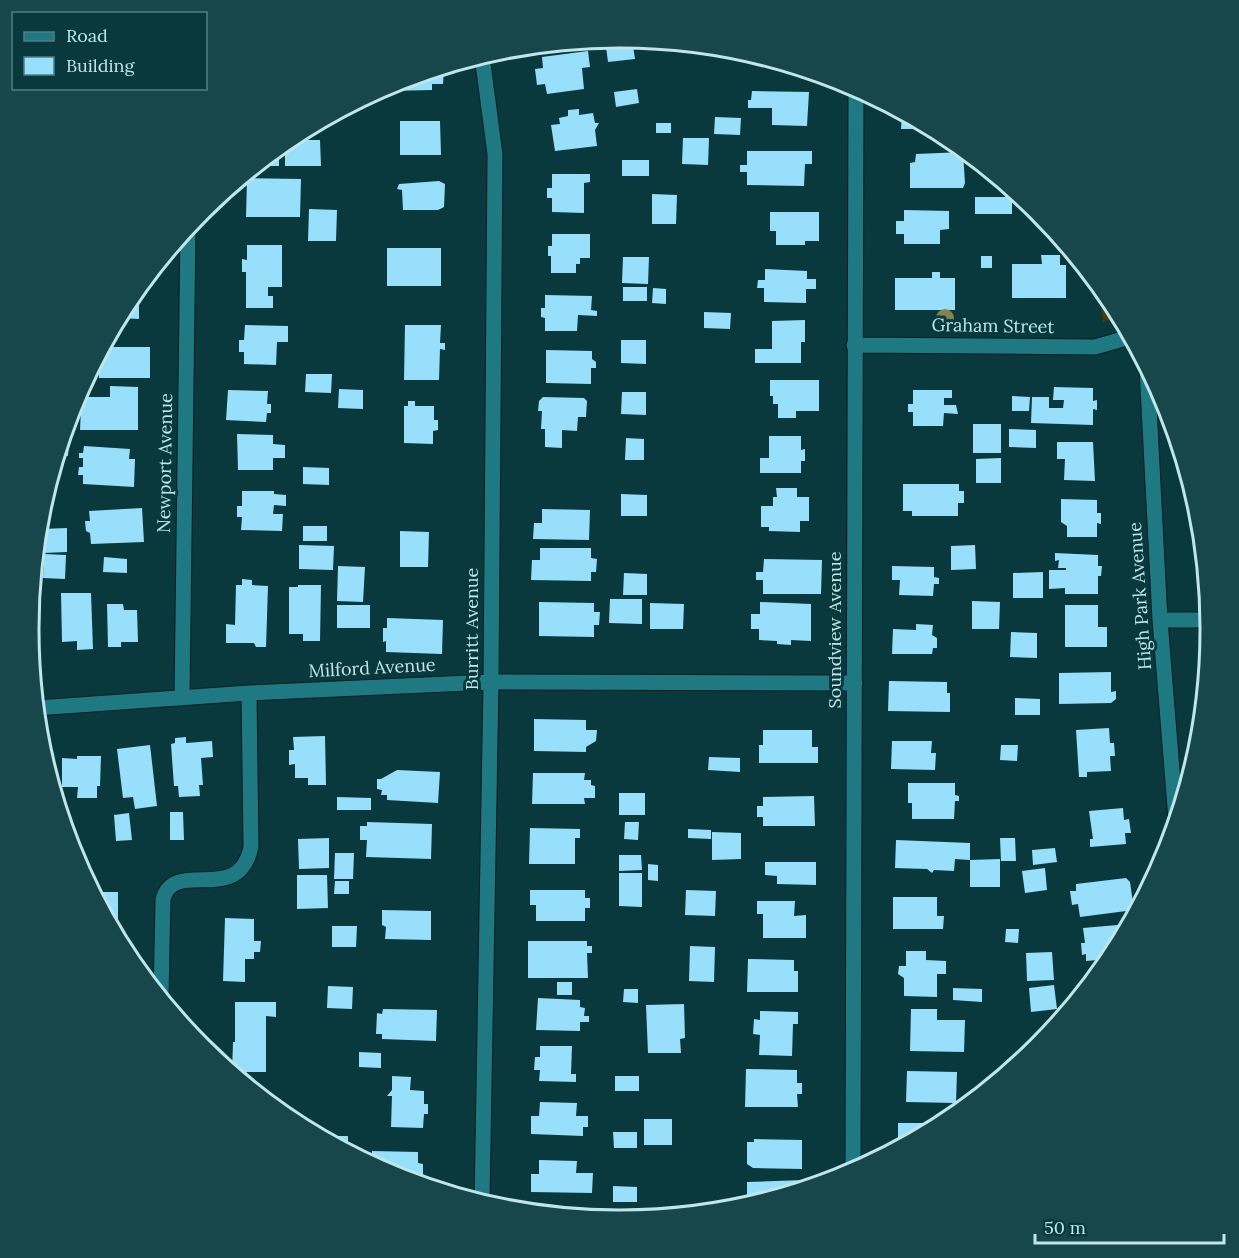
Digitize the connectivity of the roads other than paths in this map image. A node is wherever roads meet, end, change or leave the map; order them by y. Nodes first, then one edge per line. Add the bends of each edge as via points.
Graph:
1 (483, 65) edge
2 (856, 99) edge
3 (188, 241) edge
4 (1122, 339) edge
5 (854, 345) junction
6 (1148, 390) edge
7 (1160, 620) junction
8 (1200, 620) edge
9 (491, 682) junction
10 (855, 683) junction
11 (249, 693) junction
12 (182, 698) junction
13 (44, 707) edge
14 (1174, 798) edge
15 (161, 985) edge
16 (853, 1160) edge
17 (482, 1193) edge

1 - 9 street, Burritt Avenue via 495,154
2 - 5 street, Soundview Avenue
3 - 12 street, Newport Avenue
4 - 5 street, Graham Street via 1095,347
5 - 10 street, Soundview Avenue
6 - 7 street, High Park Avenue
7 - 8 street
7 - 14 street, High Park Avenue
9 - 10 street, Milford Avenue
9 - 11 street, Milford Avenue
9 - 17 street, Burritt Avenue
10 - 16 street, Soundview Avenue
11 - 12 street, Milford Avenue
11 - 15 street via 248,859 232,877 184,881 165,892
12 - 13 street, Milford Avenue

